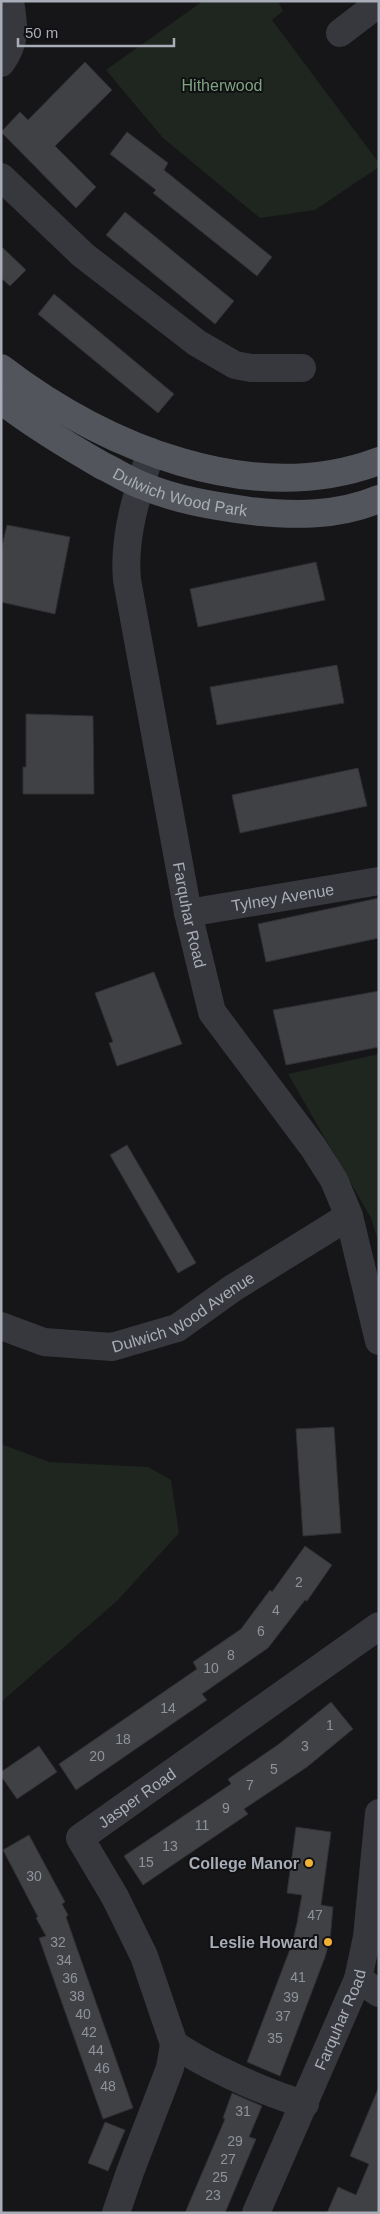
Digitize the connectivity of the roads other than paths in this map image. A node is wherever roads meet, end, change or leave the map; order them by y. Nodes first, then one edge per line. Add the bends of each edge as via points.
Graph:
1 (10, 1) edge
2 (379, 3) edge
3 (340, 33) dead end
4 (1, 62) edge
5 (1, 177) edge
6 (1, 368) edge
7 (302, 368) dead end
8 (1, 400) edge
9 (151, 452) junction
10 (379, 461) edge
11 (140, 485) junction
12 (379, 499) edge
13 (379, 881) edge
14 (188, 913) junction
15 (349, 1216) junction
16 (1, 1326) edge
17 (379, 1341) edge
18 (379, 1626) edge
19 (379, 1812) edge
20 (368, 1986) edge
21 (174, 2044) junction
22 (305, 2104) junction
23 (116, 2213) edge
24 (256, 2213) edge

1 - 4 street via 15,28 11,46
2 - 3 street
5 - 7 street via 83,255 197,343 235,365
6 - 9 main road, Dulwich Wood Park via 60,407
8 - 11 main road, Dulwich Wood Park via 51,436
9 - 10 main road, Dulwich Wood Park via 231,474 261,477 323,475
9 - 11 street, Farquhar Road
11 - 12 main road, Dulwich Wood Park via 208,505 284,515 337,511
11 - 14 street, Farquhar Road via 126,544 126,580
13 - 14 street, Tylney Avenue
14 - 15 street, Farquhar Road via 212,1012 314,1147 334,1180
15 - 16 street, Dulwich Wood Avenue via 233,1288 177,1328 112,1347 44,1342
15 - 17 street, Farquhar Road
18 - 21 street, Jasper Road via 80,1838 115,1897 144,1956
19 - 20 street, Farquhar Road via 367,1937
20 - 22 street, Farquhar Road
21 - 22 street via 186,2053 248,2082
21 - 23 street, Jasper Road via 170,2068
22 - 24 street, Farquhar Road

